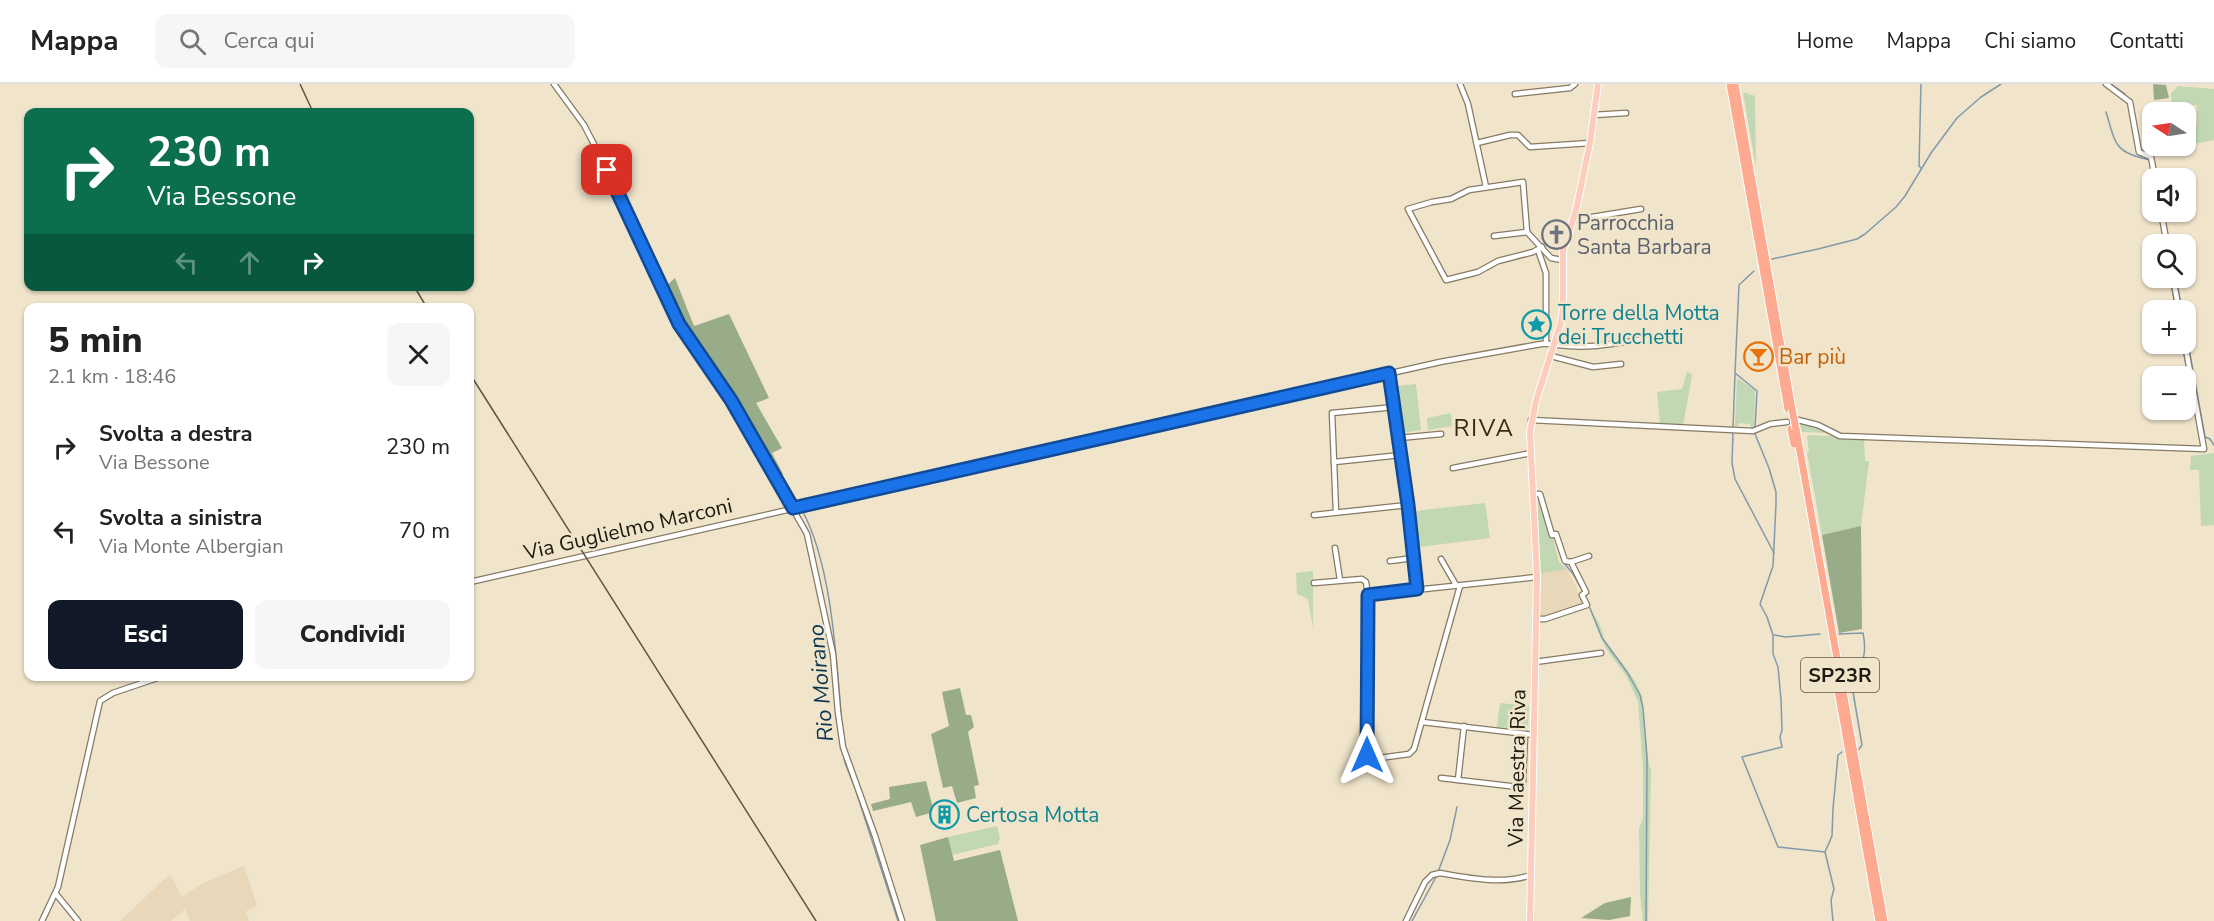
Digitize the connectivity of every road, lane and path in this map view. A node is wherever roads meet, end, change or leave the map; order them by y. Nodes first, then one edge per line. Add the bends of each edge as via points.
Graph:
1 (554, 84) edge
2 (1460, 84) edge
3 (1575, 84) edge
4 (1597, 84) edge
5 (1730, 84) edge
6 (1735, 84) edge
7 (2106, 84) edge
8 (1515, 94) dead end
9 (1626, 113) dead end
10 (1594, 115) junction
11 (1477, 143) junction
12 (1590, 143) junction
13 (2153, 168) edge
14 (1486, 187) junction
15 (1641, 209) dead end
16 (1574, 220) junction
17 (1527, 232) junction
18 (1494, 236) dead end
19 (1540, 248) junction
20 (1562, 260) junction
21 (1640, 340) dead end
22 (1554, 343) junction
23 (1546, 344) junction
24 (2187, 354) edge
25 (1551, 356) junction
26 (1621, 364) dead end
27 (1389, 373) junction
28 (1395, 407) junction
29 (1790, 409) junction
30 (1532, 420) junction
31 (1798, 420) dead end
32 (1786, 422) dead end
33 (1793, 429) junction
34 (1442, 434) dead end
35 (1399, 438) junction
36 (1531, 453) junction
37 (1401, 455) junction
38 (1334, 462) junction
39 (1453, 468) dead end
40 (1534, 494) junction
41 (1408, 505) junction
42 (793, 508) junction
43 (1336, 512) junction
44 (1314, 514) dead end
45 (1335, 548) dead end
46 (1589, 556) dead end
47 (1414, 558) junction
48 (1441, 560) dead end
49 (1390, 561) dead end
50 (1571, 562) junction
51 (1537, 577) junction
52 (1340, 580) junction
53 (474, 581) edge
54 (1314, 583) dead end
55 (1458, 585) junction
56 (1417, 589) junction
57 (1368, 595) junction
58 (1536, 619) junction
59 (1601, 653) dead end
60 (1535, 662) junction
61 (148, 681) edge
62 (1422, 722) junction
63 (1464, 726) junction
64 (1525, 734) junction
65 (1534, 735) junction
66 (1441, 778) dead end
67 (1458, 780) junction
68 (1531, 875) junction
69 (56, 894) junction
70 (42, 921) edge
71 (78, 921) edge
72 (902, 921) edge
73 (1406, 921) edge
74 (1530, 921) edge
75 (1879, 921) edge
76 (1884, 921) edge

1 - 42 street via 584,125 679,324 731,400
2 - 11 street
3 - 8 street via 1570,88
4 - 10 main road, Via Maestra Riva
5 - 29 highway, SP23R
6 - 29 highway, SP23R
7 - 13 street via 2130,102 2139,152 2151,156
9 - 10 street
10 - 12 main road, Via Maestra Riva
11 - 12 street via 1518,135 1530,147
11 - 14 street
12 - 16 main road, Via Maestra Riva
14 - 17 street via 1523,182
14 - 19 street via 1408,209 1446,280
15 - 16 street
16 - 20 main road, Via Maestra Riva
17 - 18 street
17 - 19 street
19 - 20 street via 1553,259
19 - 23 street via 1546,273
20 - 22 main road, Via Maestra Riva via 1563,309
21 - 22 street, Via Guglielmo Marconi via 1599,345
22 - 23 street, Via Guglielmo Marconi
22 - 25 main road, Via Maestra Riva
23 - 27 street, Via Guglielmo Marconi
24 - 31 street via 2204,449 1840,436
25 - 26 street via 1593,367
25 - 30 main road, Via Maestra Riva
27 - 28 street
27 - 42 street, Via Guglielmo Marconi
28 - 35 street
28 - 38 street via 1332,413
29 - 33 highway, SP23R, bridge
30 - 32 street via 1753,431
30 - 36 main road, Via Maestra Riva
33 - 75 highway, SP23R
33 - 76 highway, SP23R
34 - 35 street
35 - 37 street
36 - 39 street
36 - 40 main road, Via Maestra Riva
37 - 38 street
37 - 41 street
38 - 43 street
40 - 50 street, Via Maestra Riva via 1540,494 1552,535 1556,534 1565,561
40 - 51 main road, Via Maestra Riva
41 - 43 street
41 - 47 street
42 - 53 street, Via Guglielmo Marconi
42 - 72 street via 807,534 815,563 833,654 846,756
43 - 44 street
45 - 52 street
46 - 50 street
47 - 49 street
47 - 56 street
48 - 55 street
50 - 58 street, Via Maestra Riva via 1586,592 1582,595 1587,605
51 - 55 street
51 - 58 main road, Via Maestra Riva
52 - 54 street
52 - 57 street via 1365,579
55 - 56 street
55 - 62 street
56 - 57 street
57 - 62 street via 1367,755 1372,759 1409,754
58 - 60 main road, Via Maestra Riva
59 - 60 street, Via Maestra Riva
60 - 65 main road, Via Maestra Riva
61 - 69 street via 100,701
62 - 63 street
63 - 64 street
63 - 67 street
64 - 65 street
64 - 67 street via 1523,782 1518,787
65 - 68 main road, Via Maestra Riva
66 - 67 street
68 - 73 street via 1492,880 1432,874
68 - 74 main road, Via Maestra Riva
69 - 70 street
69 - 71 street

